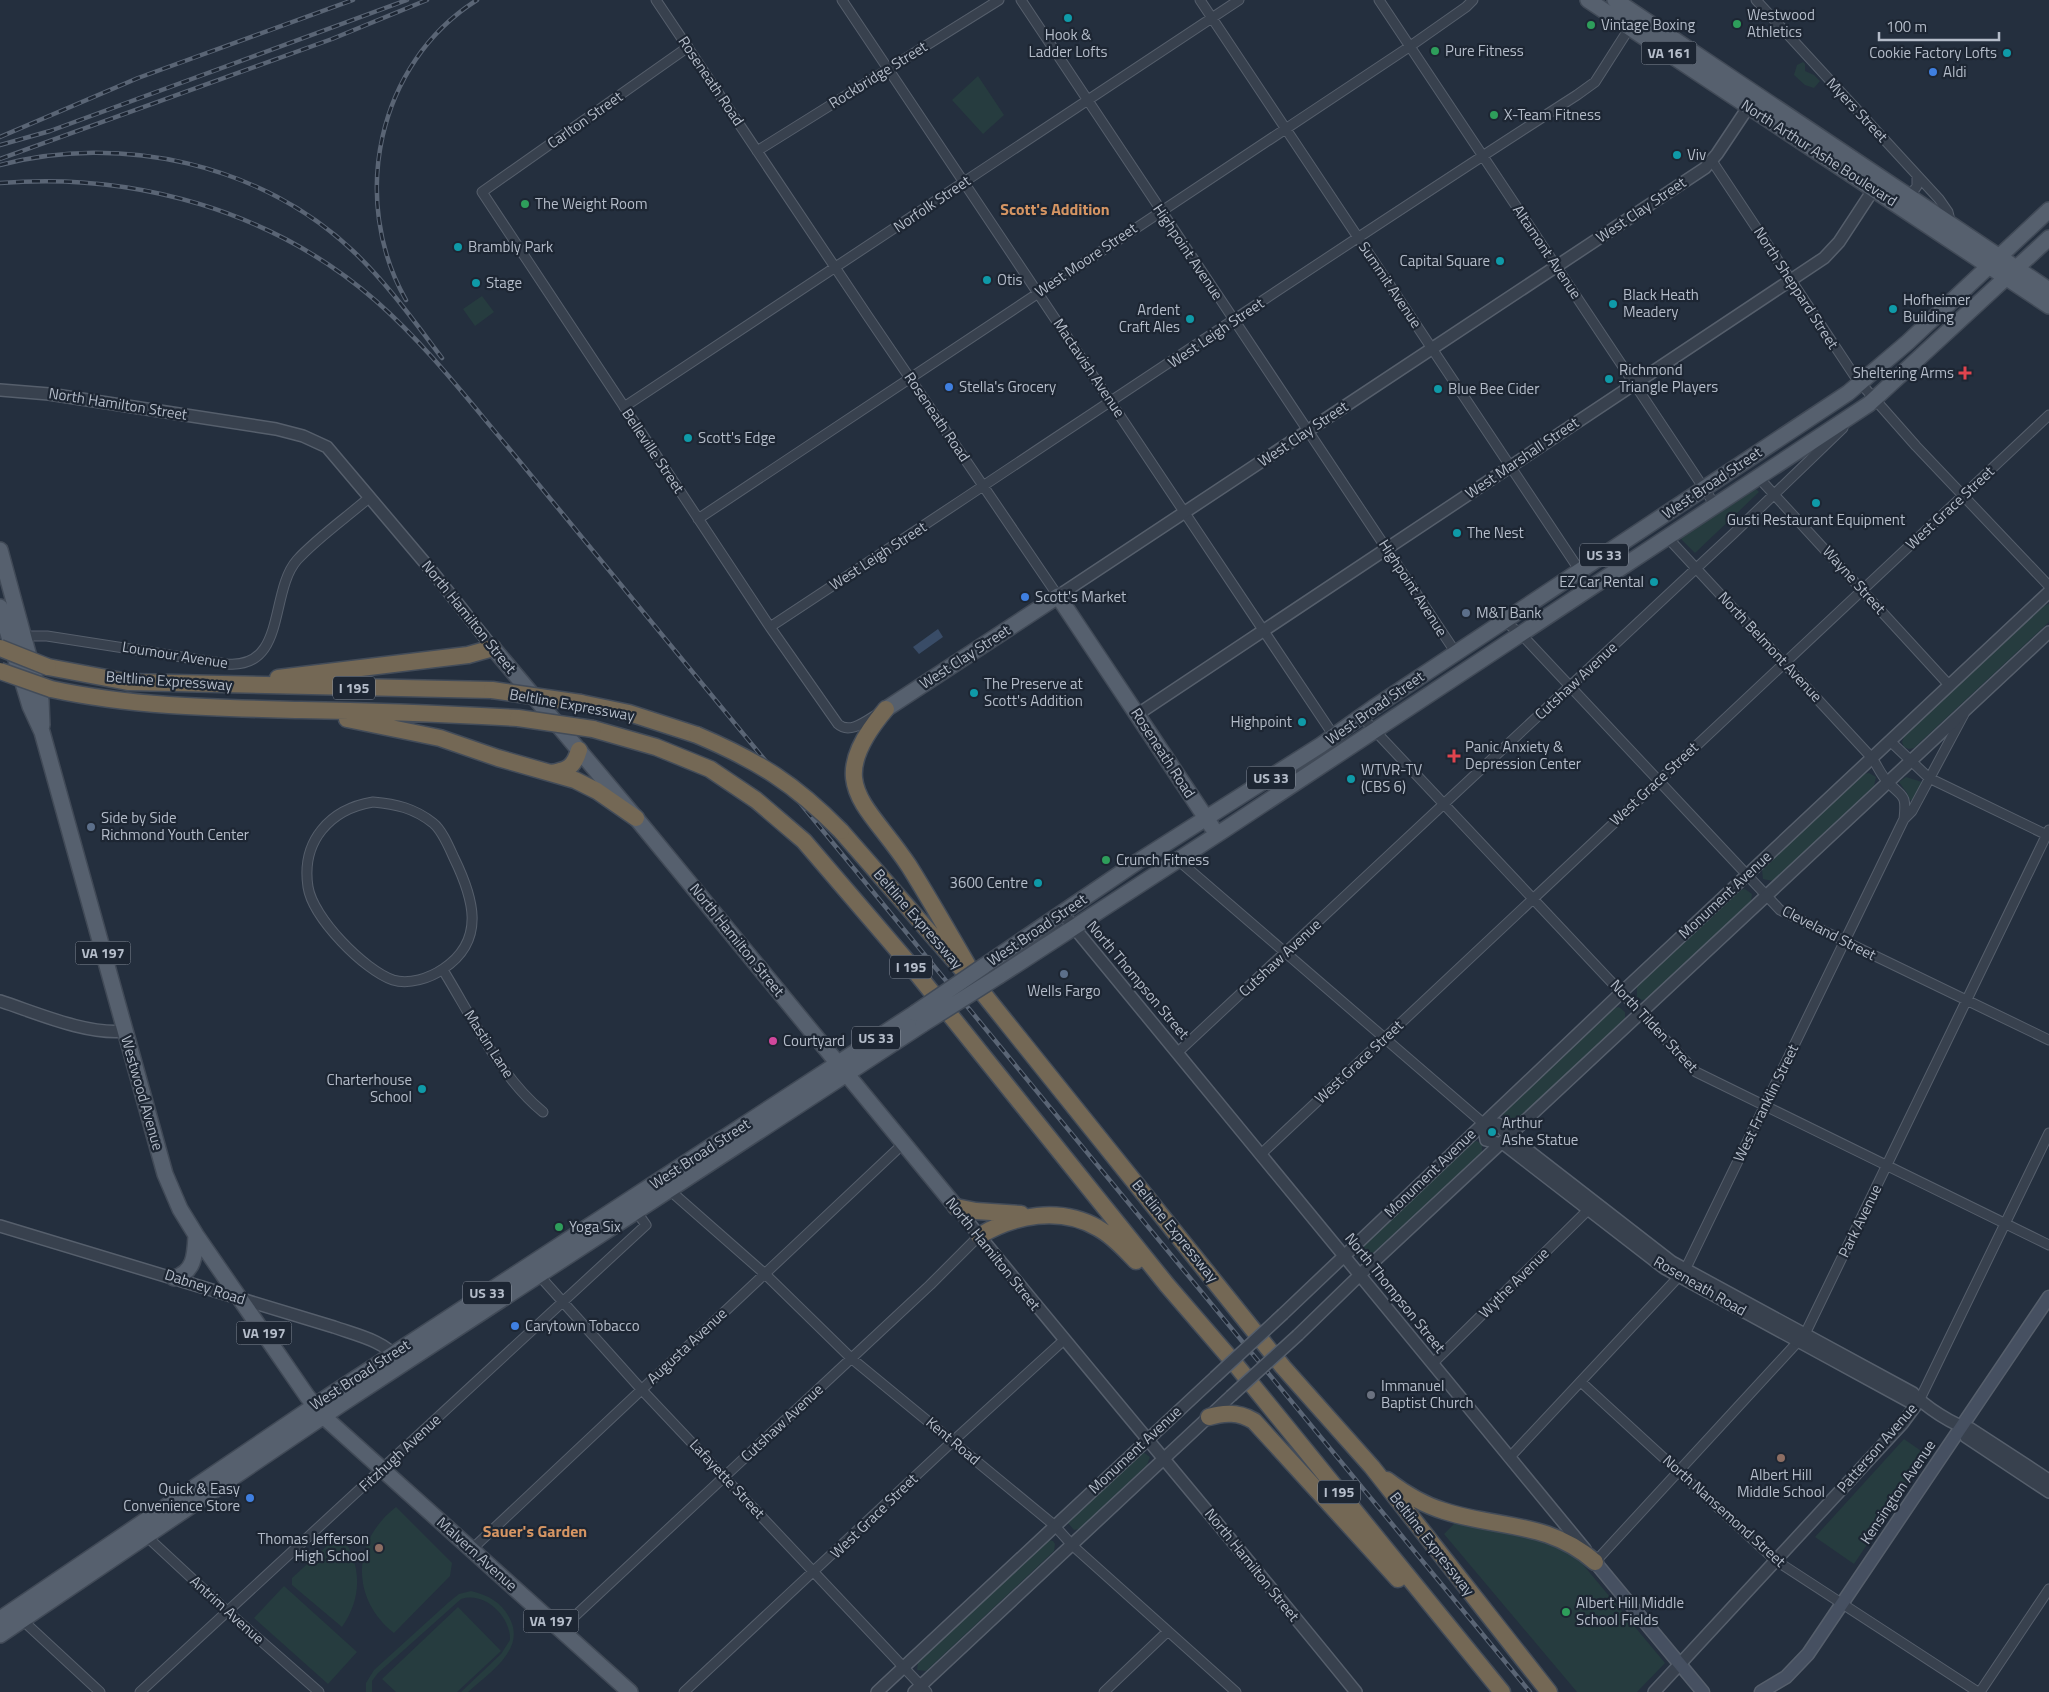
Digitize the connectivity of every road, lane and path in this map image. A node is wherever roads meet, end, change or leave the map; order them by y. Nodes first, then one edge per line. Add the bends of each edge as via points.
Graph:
1 (656, 0) edge
2 (842, 0) edge
3 (999, 0) edge
4 (1021, 0) edge
5 (1200, 0) edge
6 (1239, 0) edge
7 (1379, 0) edge
8 (1473, 0) edge
9 (1588, 0) edge
10 (1615, 0) edge
11 (1756, 0) edge
12 (1212, 18) junction
13 (1634, 21) junction
14 (1409, 47) junction
15 (688, 48) junction
16 (888, 68) junction
17 (1757, 94) junction
18 (1088, 101) junction
19 (1748, 107) junction
20 (1286, 129) junction
21 (757, 151) junction
22 (1482, 156) junction
23 (1712, 161) junction
24 (1917, 176) junction
25 (964, 183) junction
26 (1877, 183) junction
27 (482, 192) joint
28 (1906, 202) junction
29 (1160, 210) junction
30 (2049, 210) edge
31 (1951, 224) junction
32 (1358, 237) junction
33 (2049, 238) edge
34 (1994, 262) junction
35 (1557, 266) junction
36 (835, 268) junction
37 (2011, 273) junction
38 (1791, 280) junction
39 (2049, 290) edge
40 (1037, 292) junction
41 (2049, 306) edge
42 (1236, 321) junction
43 (1432, 349) junction
44 (909, 378) junction
45 (1635, 384) junction
46 (1860, 384) junction
47 (0, 390) edge
48 (1112, 402) junction
49 (1868, 404) junction
50 (624, 407) junction
51 (2049, 415) edge
52 (1308, 430) junction
53 (1510, 467) junction
54 (1758, 477) junction
55 (984, 486) junction
56 (1704, 488) junction
57 (1774, 494) junction
58 (1963, 495) junction
59 (370, 497) junction
60 (1715, 505) junction
61 (1185, 513) junction
62 (698, 519) junction
63 (1667, 537) junction
64 (1387, 548) junction
65 (0, 550) edge
66 (1697, 568) junction
67 (1580, 571) junction
68 (2049, 586) edge
69 (1862, 590) junction
70 (2049, 592) edge
71 (1058, 596) junction
72 (0, 607) edge
73 (1504, 621) junction
74 (770, 627) junction
75 (1263, 630) junction
76 (2049, 632) edge
77 (1521, 634) junction
78 (25, 636) junction
79 (4, 642) edge
80 (493, 648) junction
81 (1456, 653) junction
82 (1784, 663) junction
83 (0, 671) edge
84 (1949, 685) junction
85 (215, 686) junction
86 (1570, 686) junction
87 (827, 708) joint
88 (1967, 708) junction
89 (886, 709) junction
90 (301, 710) junction
91 (1138, 714) junction
92 (1361, 716) junction
93 (1375, 731) junction
94 (42, 732) junction
95 (1334, 736) junction
96 (1890, 741) junction
97 (579, 750) junction
98 (1872, 758) junction
99 (1910, 762) junction
100 (551, 774) junction
101 (1929, 778) junction
102 (1659, 780) junction
103 (1888, 782) junction
104 (1444, 805) junction
105 (636, 818) junction
106 (1206, 818) junction
107 (1904, 819) junction
108 (1217, 834) junction
109 (2048, 834) edge
110 (1178, 860) junction
111 (1747, 875) junction
112 (1767, 896) junction
113 (1533, 898) junction
114 (1063, 914) junction
115 (1074, 928) junction
116 (1845, 942) junction
117 (1286, 953) junction
118 (443, 970) junction
119 (982, 992) junction
120 (1622, 992) junction
121 (1966, 1000) junction
122 (0, 1001) edge
123 (1641, 1013) junction
124 (919, 1018) junction
125 (125, 1030) junction
126 (1384, 1037) junction
127 (2049, 1040) edge
128 (1177, 1053) junction
129 (842, 1068) junction
130 (1765, 1106) junction
131 (543, 1112) dead end
132 (1483, 1123) junction
133 (2049, 1133) edge
134 (1506, 1140) junction
135 (906, 1145) junction
136 (1260, 1155) junction
137 (1886, 1166) junction
138 (664, 1185) junction
139 (1592, 1205) junction
140 (956, 1207) junction
141 (636, 1211) junction
142 (1041, 1215) junction
143 (2005, 1223) junction
144 (0, 1226) edge
145 (196, 1235) junction
146 (979, 1236) junction
147 (2049, 1245) edge
148 (1344, 1256) junction
149 (534, 1270) junction
150 (1682, 1273) junction
151 (764, 1274) junction
152 (1360, 1275) junction
153 (174, 1278) junction
154 (1167, 1285) junction
155 (2049, 1297) edge
156 (240, 1299) junction
157 (562, 1302) junction
158 (1802, 1338) junction
159 (1064, 1340) junction
160 (851, 1358) junction
161 (397, 1359) junction
162 (1432, 1364) junction
163 (1581, 1382) junction
164 (642, 1389) junction
165 (1919, 1401) junction
166 (319, 1411) junction
167 (1209, 1417) junction
168 (1961, 1427) junction
169 (1148, 1437) junction
170 (953, 1441) junction
171 (1165, 1458) junction
172 (1509, 1458) junction
173 (1372, 1467) junction
174 (382, 1469) junction
175 (1679, 1472) junction
176 (725, 1476) junction
177 (2049, 1480) edge
178 (2049, 1492) edge
179 (1054, 1525) junction
180 (142, 1531) junction
181 (1072, 1546) junction
182 (471, 1550) junction
183 (1775, 1560) junction
184 (1595, 1562) junction
185 (814, 1572) junction
186 (2049, 1589) edge
187 (1843, 1603) junction
188 (227, 1611) junction
189 (11, 1616) edge
190 (1443, 1618) junction
191 (561, 1629) junction
192 (1168, 1632) junction
193 (0, 1635) edge
194 (1680, 1664) junction
195 (904, 1667) junction
196 (1786, 1677) junction
197 (920, 1690) edge
198 (100, 1692) edge
199 (140, 1692) edge
200 (319, 1692) edge
201 (630, 1692) edge
202 (684, 1692) edge
203 (877, 1692) edge
204 (1104, 1692) edge
205 (1236, 1692) edge
206 (1356, 1692) edge
207 (1502, 1692) edge
208 (1549, 1692) edge
209 (1654, 1692) edge
210 (1703, 1692) edge
211 (1761, 1692) edge
212 (1778, 1692) edge
213 (1979, 1692) edge

1 - 15 street, Roseneath Road
2 - 16 street, Mactavish Avenue
3 - 16 street, Rockbridge Street
4 - 18 street, Highpoint Avenue
5 - 12 street, Summit Avenue
6 - 12 street, Norfolk Street
7 - 14 street, Altamont Avenue
8 - 14 street, West Moore Street
9 - 13 main road, North Arthur Ashe Boulevard / VA 161
10 - 13 main road, North Arthur Ashe Boulevard / VA 161
11 - 24 street, Myers Street
12 - 18 street, Norfolk Street
12 - 20 street, Summit Avenue
13 - 17 main road, North Arthur Ashe Boulevard / VA 161
13 - 19 main road, North Arthur Ashe Boulevard / VA 161
13 - 22 street, West Leigh Street via 1595,82
14 - 20 street, West Moore Street
14 - 22 street, Altamont Avenue
15 - 21 street, Roseneath Road
15 - 27 street, Carlton Street
16 - 21 street, Rockbridge Street
16 - 25 street, Mactavish Avenue
17 - 19 street, West Clay Street
17 - 26 main road, North Arthur Ashe Boulevard / VA 161
18 - 25 street, Norfolk Street
18 - 29 street, Highpoint Avenue
19 - 23 street, West Clay Street
19 - 26 main road, North Arthur Ashe Boulevard / VA 161
20 - 29 street, West Moore Street
20 - 32 street, Summit Avenue
21 - 36 street, Roseneath Road
22 - 32 street, West Leigh Street
22 - 35 street, Altamont Avenue
23 - 35 street, West Clay Street
23 - 38 street, North Sheppard Street
24 - 28 street via 1917,186
24 - 31 street, Myers Street via 1944,206
25 - 36 street, Norfolk Street
25 - 40 street, Mactavish Avenue
26 - 28 main road, North Arthur Ashe Boulevard / VA 161
26 - 38 street, West Marshall Street via 1831,252
27 - 50 street, Belleville Street
28 - 31 main road, North Arthur Ashe Boulevard / VA 161
28 - 34 main road, North Arthur Ashe Boulevard / VA 161
29 - 40 street, West Moore Street
29 - 42 street, Highpoint Avenue
30 - 34 main road, West Broad Street / US 33
31 - 34 main road, North Arthur Ashe Boulevard / VA 161
32 - 42 street, West Leigh Street
32 - 43 street, Summit Avenue
33 - 37 main road, West Broad Street / US 33
34 - 37 main road, North Arthur Ashe Boulevard / VA 161
34 - 46 main road, West Broad Street / US 33
35 - 43 street, West Clay Street
35 - 45 street, Altamont Avenue
36 - 44 street, Roseneath Road
36 - 50 street, Norfolk Street
37 - 39 main road, North Arthur Ashe Boulevard / VA 161
37 - 41 main road, North Arthur Ashe Boulevard / VA 161
37 - 49 main road, West Broad Street / US 33
38 - 45 street, West Marshall Street
38 - 46 street, North Sheppard Street
40 - 44 street, West Moore Street
40 - 48 street, Mactavish Avenue
42 - 48 street, West Leigh Street
42 - 52 street, Highpoint Avenue
43 - 52 street, West Clay Street
43 - 53 street, Summit Avenue
44 - 55 street, Roseneath Road
44 - 62 street, West Moore Street
45 - 53 street, West Marshall Street
45 - 56 street, Altamont Avenue
46 - 49 street, North Sheppard Street
46 - 56 main road, West Broad Street / US 33
47 - 59 street, North Hamilton Street via 42,393 228,421 303,436 327,448
48 - 55 street, West Leigh Street
48 - 61 street, Mactavish Avenue
49 - 54 main road, West Broad Street / US 33
49 - 57 street, Cutshaw Avenue
49 - 58 street, North Sheppard Street
50 - 62 street, Belleville Street
51 - 58 street, West Grace Street
52 - 61 street, West Clay Street
52 - 64 street, Highpoint Avenue
53 - 64 street, West Marshall Street
53 - 67 street, Summit Avenue
54 - 57 street, Wayne Street
54 - 60 main road, West Broad Street / US 33
55 - 71 street, Roseneath Road
55 - 74 street, West Leigh Street
56 - 60 street, Altamont Avenue
56 - 67 main road, West Broad Street / US 33
57 - 66 street, Cutshaw Avenue
57 - 69 street, Wayne Street
58 - 68 street, North Sheppard Street
58 - 69 street, West Grace Street
59 - 78 street, Loumour Avenue via 296,561 287,579 268,643 259,657 247,664 227,664 70,639
59 - 80 street, North Hamilton Street
60 - 63 main road, West Broad Street / US 33
61 - 71 street, West Clay Street
61 - 75 street, Mactavish Avenue
62 - 74 street, Belleville Street
63 - 66 street, North Belmont Avenue
63 - 77 main road, West Broad Street / US 33
64 - 75 street, West Marshall Street
64 - 81 street, Highpoint Avenue
65 - 78 main road, Westwood Avenue / VA 197
66 - 82 street, North Belmont Avenue
66 - 86 street, Cutshaw Avenue
67 - 73 main road, West Broad Street / US 33
69 - 82 street, West Grace Street
69 - 84 street, Wayne Street
70 - 84 street, Monument Avenue
71 - 89 main road, West Clay Street
71 - 91 main road, Roseneath Road
72 - 79 main road, Westwood Avenue / VA 197
73 - 77 street, Cleveland Street
73 - 81 main road, West Broad Street / US 33
74 - 87 street, Belleville Street
75 - 91 street, West Marshall Street
75 - 95 street, Mactavish Avenue
76 - 88 street, Monument Avenue
77 - 86 street, Cleveland Street
77 - 93 main road, West Broad Street / US 33
78 - 79 street, Loumour Avenue
78 - 94 main road, Westwood Avenue / VA 197 via 41,701
79 - 85 highway, Beltline Expressway / I 195, bridge via 48,667 128,682
79 - 94 main road, Westwood Avenue / VA 197
80 - 85 highway via 468,656
80 - 97 main road, North Hamilton Street
81 - 92 main road, West Broad Street / US 33
82 - 98 street, North Belmont Avenue
82 - 102 street, West Grace Street
83 - 90 highway, Beltline Expressway / I 195, bridge via 52,689 93,698 153,705
84 - 96 street, Monument Avenue
85 - 119 highway, Beltline Expressway / I 195, bridge via 492,690 581,703 697,735 759,764 793,786 841,831
86 - 102 street, Cleveland Street
86 - 104 street, Cutshaw Avenue
87 - 89 street, West Clay Street via 841,726 849,728
88 - 99 street, Monument Avenue
88 - 101 street, West Franklin Street
89 - 119 highway via 858,748 854,762 859,797 908,865
90 - 100 highway via 440,738
90 - 154 highway, Beltline Expressway / I 195, bridge via 518,718 593,729 656,746 710,770 741,789 804,842 906,960
91 - 106 main road, Roseneath Road
92 - 93 street, North Tilden Street
92 - 95 main road, West Broad Street / US 33
93 - 104 street, North Tilden Street
93 - 108 main road, West Broad Street / US 33
94 - 125 main road, Westwood Avenue / VA 197
95 - 106 main road, West Broad Street / US 33
96 - 98 street, Monument Avenue
96 - 99 street
97 - 100 highway via 572,766
97 - 105 main road, North Hamilton Street
98 - 103 street, North Belmont Avenue
98 - 111 street, Monument Avenue
99 - 101 street
99 - 103 street, Monument Avenue
100 - 105 highway via 575,780 597,791
101 - 107 street, West Franklin Street via 1912,811
101 - 109 street
102 - 111 street, Cleveland Street
102 - 113 street, West Grace Street
103 - 107 street, North Belmont Avenue via 1900,791 1904,799
103 - 112 street, Monument Avenue
104 - 113 street, North Tilden Street
104 - 117 street, Cutshaw Avenue
105 - 129 main road, North Hamilton Street
106 - 108 main road, Roseneath Road
106 - 114 main road, West Broad Street / US 33
107 - 116 street, West Franklin Street
108 - 110 main road, West Broad Street / US 33
109 - 121 street, Park Avenue
110 - 115 main road, West Broad Street / US 33
110 - 117 street, Roseneath Road
111 - 112 street, Cleveland Street
111 - 120 street, Monument Avenue
112 - 116 street, Cleveland Street via 1780,910
112 - 123 street, Monument Avenue
113 - 120 street, North Tilden Street
113 - 126 street, West Grace Street
114 - 115 street, North Thompson Street
114 - 124 main road, West Broad Street / US 33, bridge via 984,966
115 - 124 main road, West Broad Street / US 33, bridge via 999,976
115 - 128 street, North Thompson Street
116 - 121 street, Cleveland Street
116 - 130 street, West Franklin Street
117 - 126 street, Roseneath Road
117 - 128 street, Cutshaw Avenue
118 - 118 street via 457,959 468,943 473,925 471,903 459,868 435,824 419,812 398,804 356,804 339,813 314,837 308,888 318,909 339,939 377,972 394,980 410,981 427,978
118 - 131 street, Mastin Lane via 505,1070 525,1097
119 - 173 highway, Beltline Expressway / I 195 via 1283,1367
120 - 123 street, North Tilden Street
120 - 132 street, Monument Avenue
121 - 127 street, Cleveland Street
121 - 137 street, Park Avenue
122 - 125 street via 82,1027 109,1032
123 - 130 street, North Tilden Street via 1696,1072
123 - 134 street, Monument Avenue
124 - 129 main road, West Broad Street / US 33
125 - 145 main road, Westwood Avenue / VA 197 via 168,1183
126 - 132 street, Roseneath Road
126 - 136 street, West Grace Street
128 - 136 street, North Thompson Street
129 - 135 main road, North Hamilton Street
129 - 138 main road, West Broad Street / US 33
130 - 137 street, North Tilden Street
130 - 150 street, West Franklin Street
132 - 134 street, Roseneath Road via 1498,1124
132 - 134 street, Roseneath Road via 1485,1138
132 - 148 street, Monument Avenue
133 - 143 street, Patterson Avenue
134 - 139 street, Roseneath Road
134 - 152 street, Monument Avenue
135 - 140 main road, North Hamilton Street
135 - 151 street, Augusta Avenue
136 - 148 street, North Thompson Street
137 - 143 street, North Tilden Street
137 - 158 street, Park Avenue
138 - 141 main road, West Broad Street / US 33
138 - 149 main road, West Broad Street / US 33
138 - 151 street, Kent Road
139 - 150 street, Roseneath Road via 1664,1268
139 - 162 street, Wythe Avenue
140 - 142 highway
140 - 146 street, North Hamilton Street
141 - 149 main road, West Broad Street / US 33
141 - 157 street, Fitzhugh Avenue via 646,1225
142 - 146 highway via 1008,1222
142 - 154 highway via 1072,1218 1098,1228
143 - 147 street, North Tilden Street
143 - 165 street, Patterson Avenue
144 - 153 street, Dabney Road
145 - 153 main road via 192,1265 183,1276
145 - 156 main road, Westwood Avenue / VA 197
146 - 159 street, North Hamilton Street
146 - 160 street, Cutshaw Avenue
148 - 152 street, North Thompson Street
148 - 169 street, Monument Avenue, bridge
149 - 157 street, Lafayette Street
149 - 161 main road, West Broad Street / US 33
150 - 158 street, Roseneath Road
150 - 163 street, West Franklin Street
151 - 160 street, Kent Road
151 - 164 street, Augusta Avenue
152 - 162 street, North Thompson Street
152 - 167 street, Monument Avenue, bridge
153 - 156 street, Dabney Road
154 - 190 highway, Beltline Expressway / I 195
155 - 168 main road, Kensington Avenue
156 - 161 street, Dabney Road via 334,1327 378,1345
156 - 166 main road, Westwood Avenue / VA 197
157 - 164 street, Lafayette Street
157 - 174 street, Fitzhugh Avenue
158 - 165 street, Roseneath Road via 1908,1401
158 - 175 street, Park Avenue
159 - 169 street, North Hamilton Street
159 - 170 street, West Grace Street
160 - 170 street, Kent Road
160 - 176 street, Cutshaw Avenue
161 - 166 main road, West Broad Street / US 33
162 - 172 street, North Thompson Street
163 - 172 street, West Franklin Street
163 - 175 street, North Nansemond Street
164 - 176 street, Lafayette Street
164 - 182 street, Augusta Avenue
165 - 168 street, Roseneath Road
165 - 183 street, Patterson Avenue via 1902,1424
166 - 174 main road, Malvern Avenue / VA 197
166 - 180 main road, West Broad Street / US 33
167 - 171 street, Monument Avenue
167 - 190 highway via 1229,1413 1254,1421 1393,1574
168 - 177 street, Roseneath Road via 1971,1429
168 - 178 street, Roseneath Road via 1966,1437
168 - 187 main road, Kensington Avenue
169 - 171 street, North Hamilton Street
169 - 179 street, Monument Avenue
170 - 179 street, Kent Road
170 - 185 street, West Grace Street
171 - 181 street, Monument Avenue
171 - 206 street, North Hamilton Street
172 - 184 street, North Thompson Street
173 - 184 highway via 1402,1490 1431,1506 1551,1534 1580,1548
173 - 208 highway, Beltline Expressway / I 195
174 - 182 main road, Malvern Avenue / VA 197
174 - 188 street, Fitzhugh Avenue
175 - 183 street, North Nansemond Street
175 - 184 street, Park Avenue
176 - 185 street, Lafayette Street
176 - 191 street, Cutshaw Avenue
179 - 181 street, Kent Road
179 - 195 street, Monument Avenue
180 - 188 street, Antrim Avenue
180 - 189 main road, West Broad Street / US 33
181 - 192 street, Kent Road
181 - 197 street, Monument Avenue
182 - 191 main road, Malvern Avenue / VA 197
183 - 187 street, North Nansemond Street
183 - 194 street, Patterson Avenue
184 - 194 main road, North Thompson Street
185 - 195 street, Lafayette Street
185 - 202 street, West Grace Street
186 - 213 street
187 - 196 main road, Kensington Avenue via 1808,1654
187 - 213 street, North Nansemond Street
188 - 199 street, Fitzhugh Avenue
188 - 200 street, Antrim Avenue
189 - 193 main road, West Broad Street / US 33
189 - 198 street
190 - 207 highway, Beltline Expressway / I 195
191 - 201 main road, Malvern Avenue / VA 197
192 - 204 street
192 - 205 street, Kent Road
194 - 209 street, Patterson Avenue
194 - 210 main road, North Thompson Street
195 - 197 street, Lafayette Street
195 - 203 street, Monument Avenue
196 - 211 main road, Kensington Avenue
196 - 212 main road

